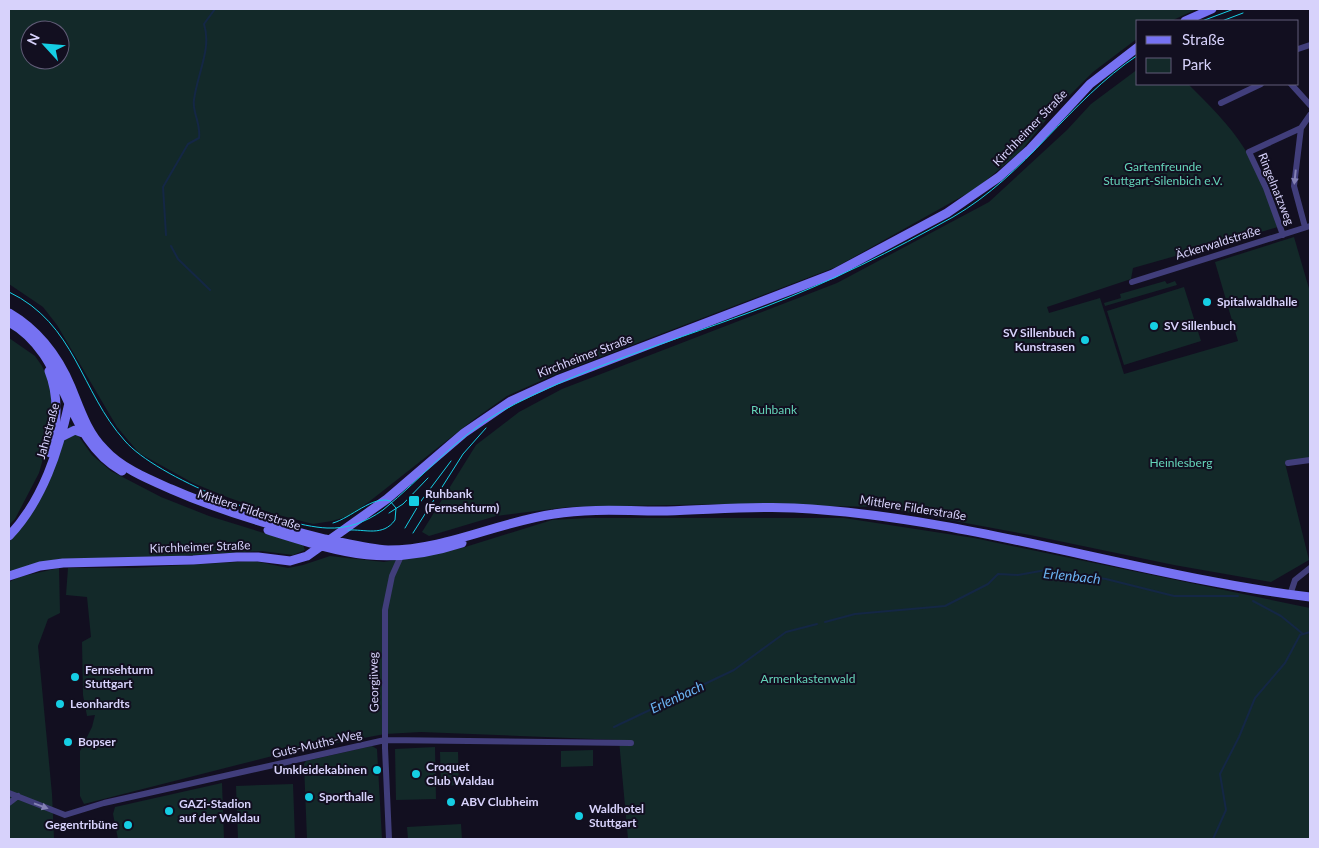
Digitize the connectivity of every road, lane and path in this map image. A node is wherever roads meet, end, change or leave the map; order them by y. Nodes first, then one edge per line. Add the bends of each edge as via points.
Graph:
1 (1212, 9) edge
2 (1187, 20) edge
3 (1136, 49) edge
4 (1259, 85) edge
5 (1292, 85) edge
6 (1221, 103) dead end
7 (1310, 105) edge
8 (1310, 115) edge
9 (1301, 128) junction
10 (1308, 226) edge
11 (1283, 235) junction
12 (1132, 282) dead end
13 (9, 313) edge
14 (9, 322) edge
15 (48, 358) junction
16 (70, 383) junction
17 (69, 402) junction
18 (83, 433) junction
19 (61, 437) junction
20 (1310, 460) edge
21 (1288, 463) dead end
22 (41, 488) junction
23 (353, 524) junction
24 (506, 524) junction
25 (9, 536) edge
26 (327, 543) junction
27 (368, 548) junction
28 (413, 548) junction
29 (401, 556) junction
30 (1310, 568) edge
31 (9, 576) edge
32 (1290, 595) junction
33 (1310, 597) edge
34 (385, 740) junction
35 (631, 743) dead end
36 (9, 792) edge
37 (18, 796) junction
38 (9, 803) edge
39 (389, 839) edge

1 - 2 main road
3 - 23 main road, Kirchheimer Straße via 1090,84 1005,172 947,213 833,274 563,377 511,401 464,433 396,492
4 - 6 street
5 - 7 street
8 - 9 street
9 -> 10 street via 1294,186
9 - 11 street, Ringelnatzweg via 1251,150
10 - 11 street, Äckerwaldstraße
11 - 12 street, Äckerwaldstraße
13 - 16 main road via 43,340
14 - 15 main road
15 - 17 main road, Mittlere Filderstraße
15 - 22 main road, Jahnstraße via 56,392 57,415
16 - 17 main road, Jahnstraße
16 - 26 main road, Mittlere Filderstraße via 93,436 122,464 165,486 232,513
17 - 18 main road, Mittlere Filderstraße
17 - 19 main road, Jahnstraße
18 - 19 main road via 75,430
18 - 26 main road, Mittlere Filderstraße via 100,455 119,469 173,497 257,527
19 - 22 main road, Jahnstraße
20 - 21 street
22 - 25 main road, Jahnstraße
23 - 26 main road, Kirchheimer Straße
23 - 27 main road via 351,532 354,539
24 - 28 main road, Mittlere Filderstraße
24 - 29 main road, Mittlere Filderstraße via 445,548
24 - 32 main road, Mittlere Filderstraße via 558,513 789,508 845,511 978,531
26 - 27 main road, Mittlere Filderstraße
26 - 29 main road, Mittlere Filderstraße via 361,556
26 - 31 main road, Kirchheimer Straße via 307,556 290,561 244,557 63,563
27 - 28 main road, Mittlere Filderstraße
28 - 29 main road
29 - 34 street, Georgiiweg via 392,576 385,610
30 - 32 street via 1295,580
32 - 33 main road, Mittlere Filderstraße
34 - 35 street, Guts-Muths-Weg
37 -> 34 street, Guts-Muths-Weg via 65,815
34 - 39 street, Georgiiweg
36 - 37 street, Guts-Muths-Weg
37 - 38 street

